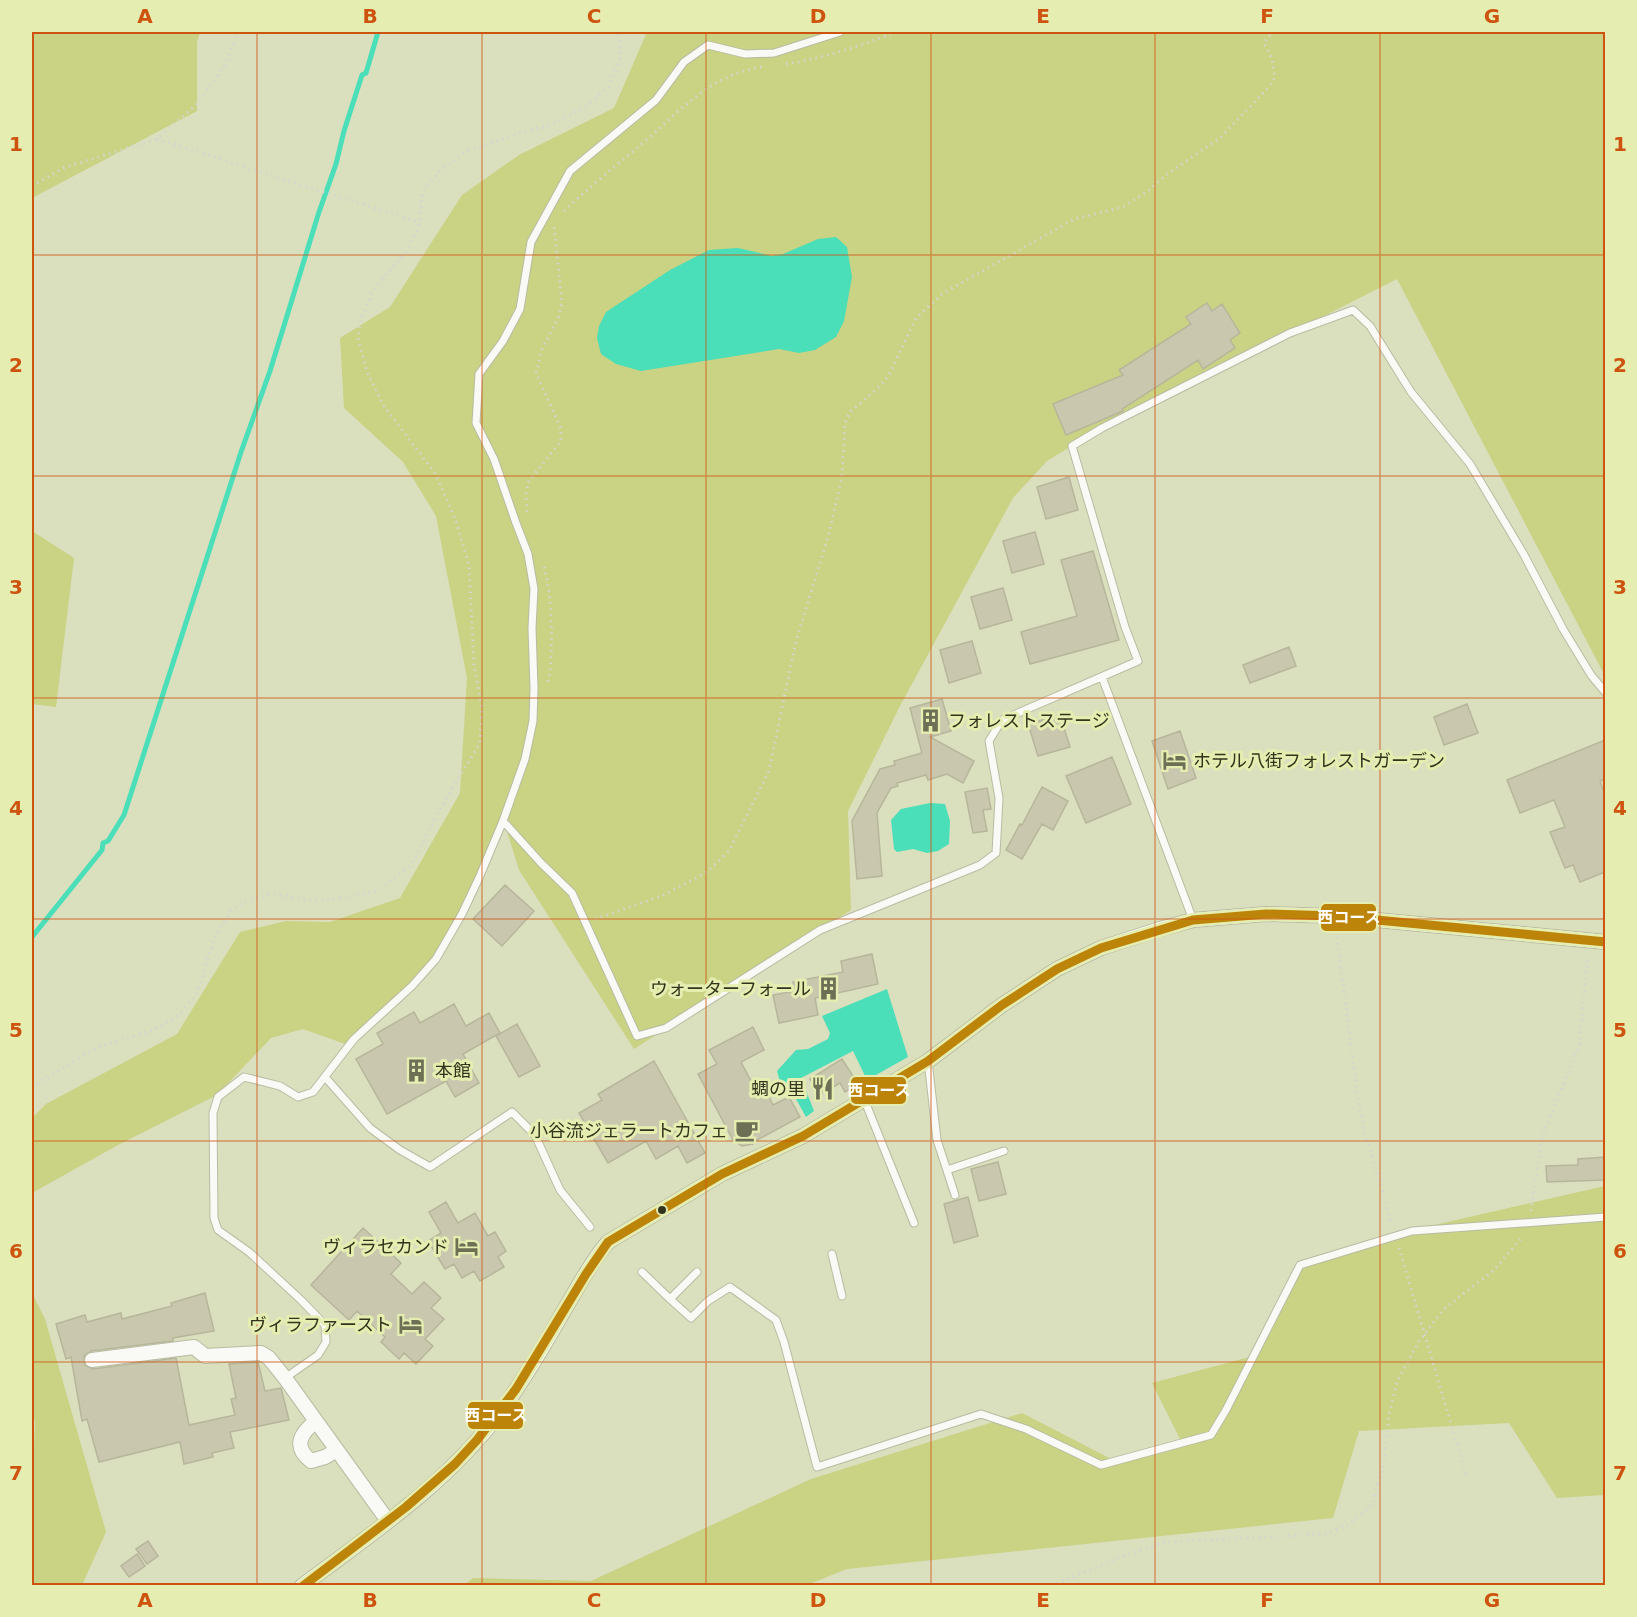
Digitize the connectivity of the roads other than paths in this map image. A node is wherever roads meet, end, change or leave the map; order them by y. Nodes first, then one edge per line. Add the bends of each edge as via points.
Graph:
1 (840, 32) edge
2 (1102, 677) junction
3 (1605, 693) edge
4 (503, 821) junction
5 (1193, 920) junction
6 (1605, 942) edge
7 (928, 1061) junction
8 (325, 1077) junction
9 (864, 1099) junction
10 (1004, 1151) dead end
11 (947, 1170) junction
12 (955, 1195) dead end
13 (1605, 1217) edge
14 (914, 1222) dead end
15 (590, 1227) dead end
16 (832, 1254) dead end
17 (642, 1272) dead end
18 (697, 1272) dead end
19 (842, 1296) dead end
20 (670, 1299) junction
21 (92, 1360) dead end
22 (285, 1378) junction
23 (316, 1421) junction
24 (337, 1450) junction
25 (388, 1521) junction
26 (302, 1586) edge

1 - 4 lane via 774,53 745,54 708,45 684,62 656,100 570,171 531,242 520,309 479,374 476,423 494,459 528,554 534,590 532,721 525,759
2 - 3 lane via 1138,661 1072,446 1290,333 1353,310 1370,326 1411,392 1470,464 1563,629
2 - 4 lane via 1002,720 989,741 999,798 996,853 980,865 820,930 666,1028 638,1036 572,893
2 - 5 lane
4 - 8 lane via 462,914 436,959 354,1039
5 - 6 street via 1266,914 1335,916
5 - 7 street via 1101,948 1057,969
7 - 9 street
7 - 11 lane via 937,1140
8 - 15 lane via 370,1128 430,1167 512,1112 535,1135 560,1190
8 - 22 lane via 313,1092 298,1096 280,1086 244,1077 218,1097 213,1113 214,1218 218,1230 249,1252 325,1325 326,1342 318,1355
9 - 14 lane
9 - 25 street via 803,1136 722,1174 608,1242 498,1416 442,1478
10 - 11 lane
11 - 12 lane
13 - 20 lane via 1412,1231 1299,1265 1211,1435 1101,1466 1026,1429 981,1414 817,1467 776,1320 730,1287 691,1318
16 - 19 lane
17 - 20 lane
18 - 20 lane
21 - 22 street via 194,1347 205,1356 261,1353
22 - 23 street
23 - 24 street
23 - 24 street via 303,1433 300,1449 304,1455 311,1461 318,1460
24 - 25 street
25 - 26 street

